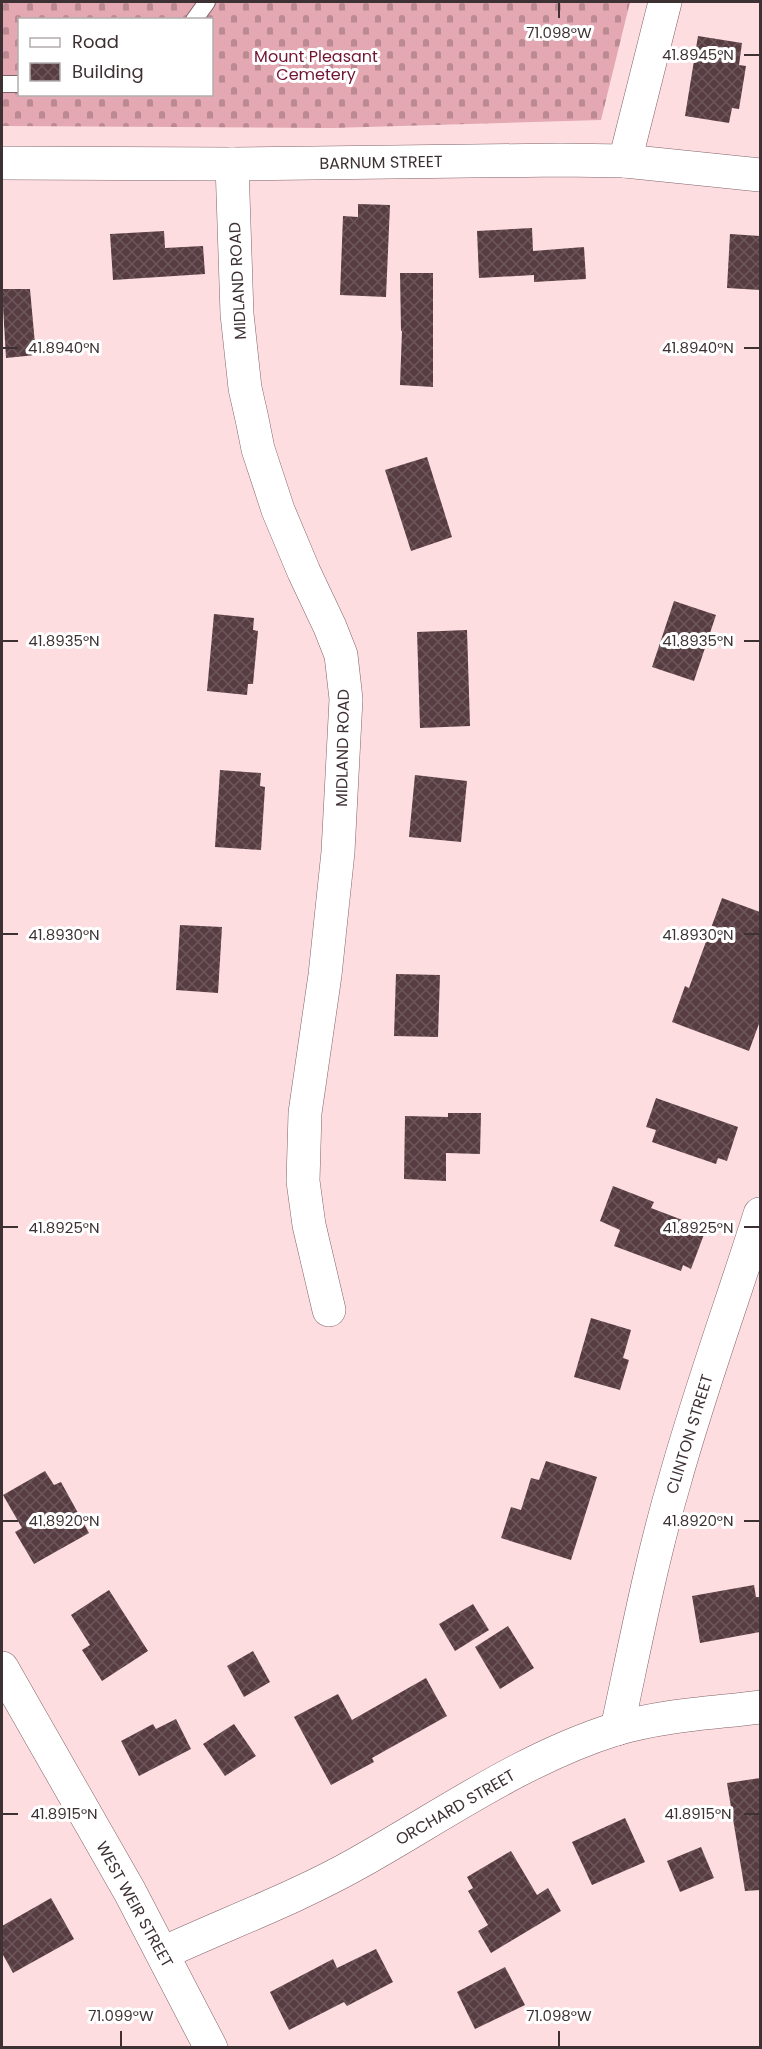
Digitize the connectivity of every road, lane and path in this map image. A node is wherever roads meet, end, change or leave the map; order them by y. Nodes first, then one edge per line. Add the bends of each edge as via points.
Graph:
1 (207, 2) edge
2 (665, 2) edge
3 (195, 18) edge
4 (2, 84) edge
5 (18, 84) edge
6 (625, 161) junction
7 (2, 163) edge
8 (232, 164) junction
9 (760, 175) edge
10 (760, 1214) edge
11 (329, 1310) dead end
12 (2, 1668) edge
13 (760, 1707) edge
14 (617, 1729) junction
15 (163, 1953) junction
16 (211, 2048) edge

1 - 3 lane
2 - 6 street
4 - 5 lane
6 - 8 street, BARNUM STREET
6 - 9 street, BARNUM STREET
7 - 8 street, BARNUM STREET
8 - 11 street, MIDLAND ROAD via 237,314 245,388 261,459 278,510 340,655 346,699 338,852 305,1113 303,1181
10 - 14 street, CLINTON STREET via 674,1481
12 - 15 street, WEST WEIR STREET
13 - 14 street, ORCHARD STREET
14 - 15 street, ORCHARD STREET via 534,1763 355,1864
15 - 16 street, WEST WEIR STREET

